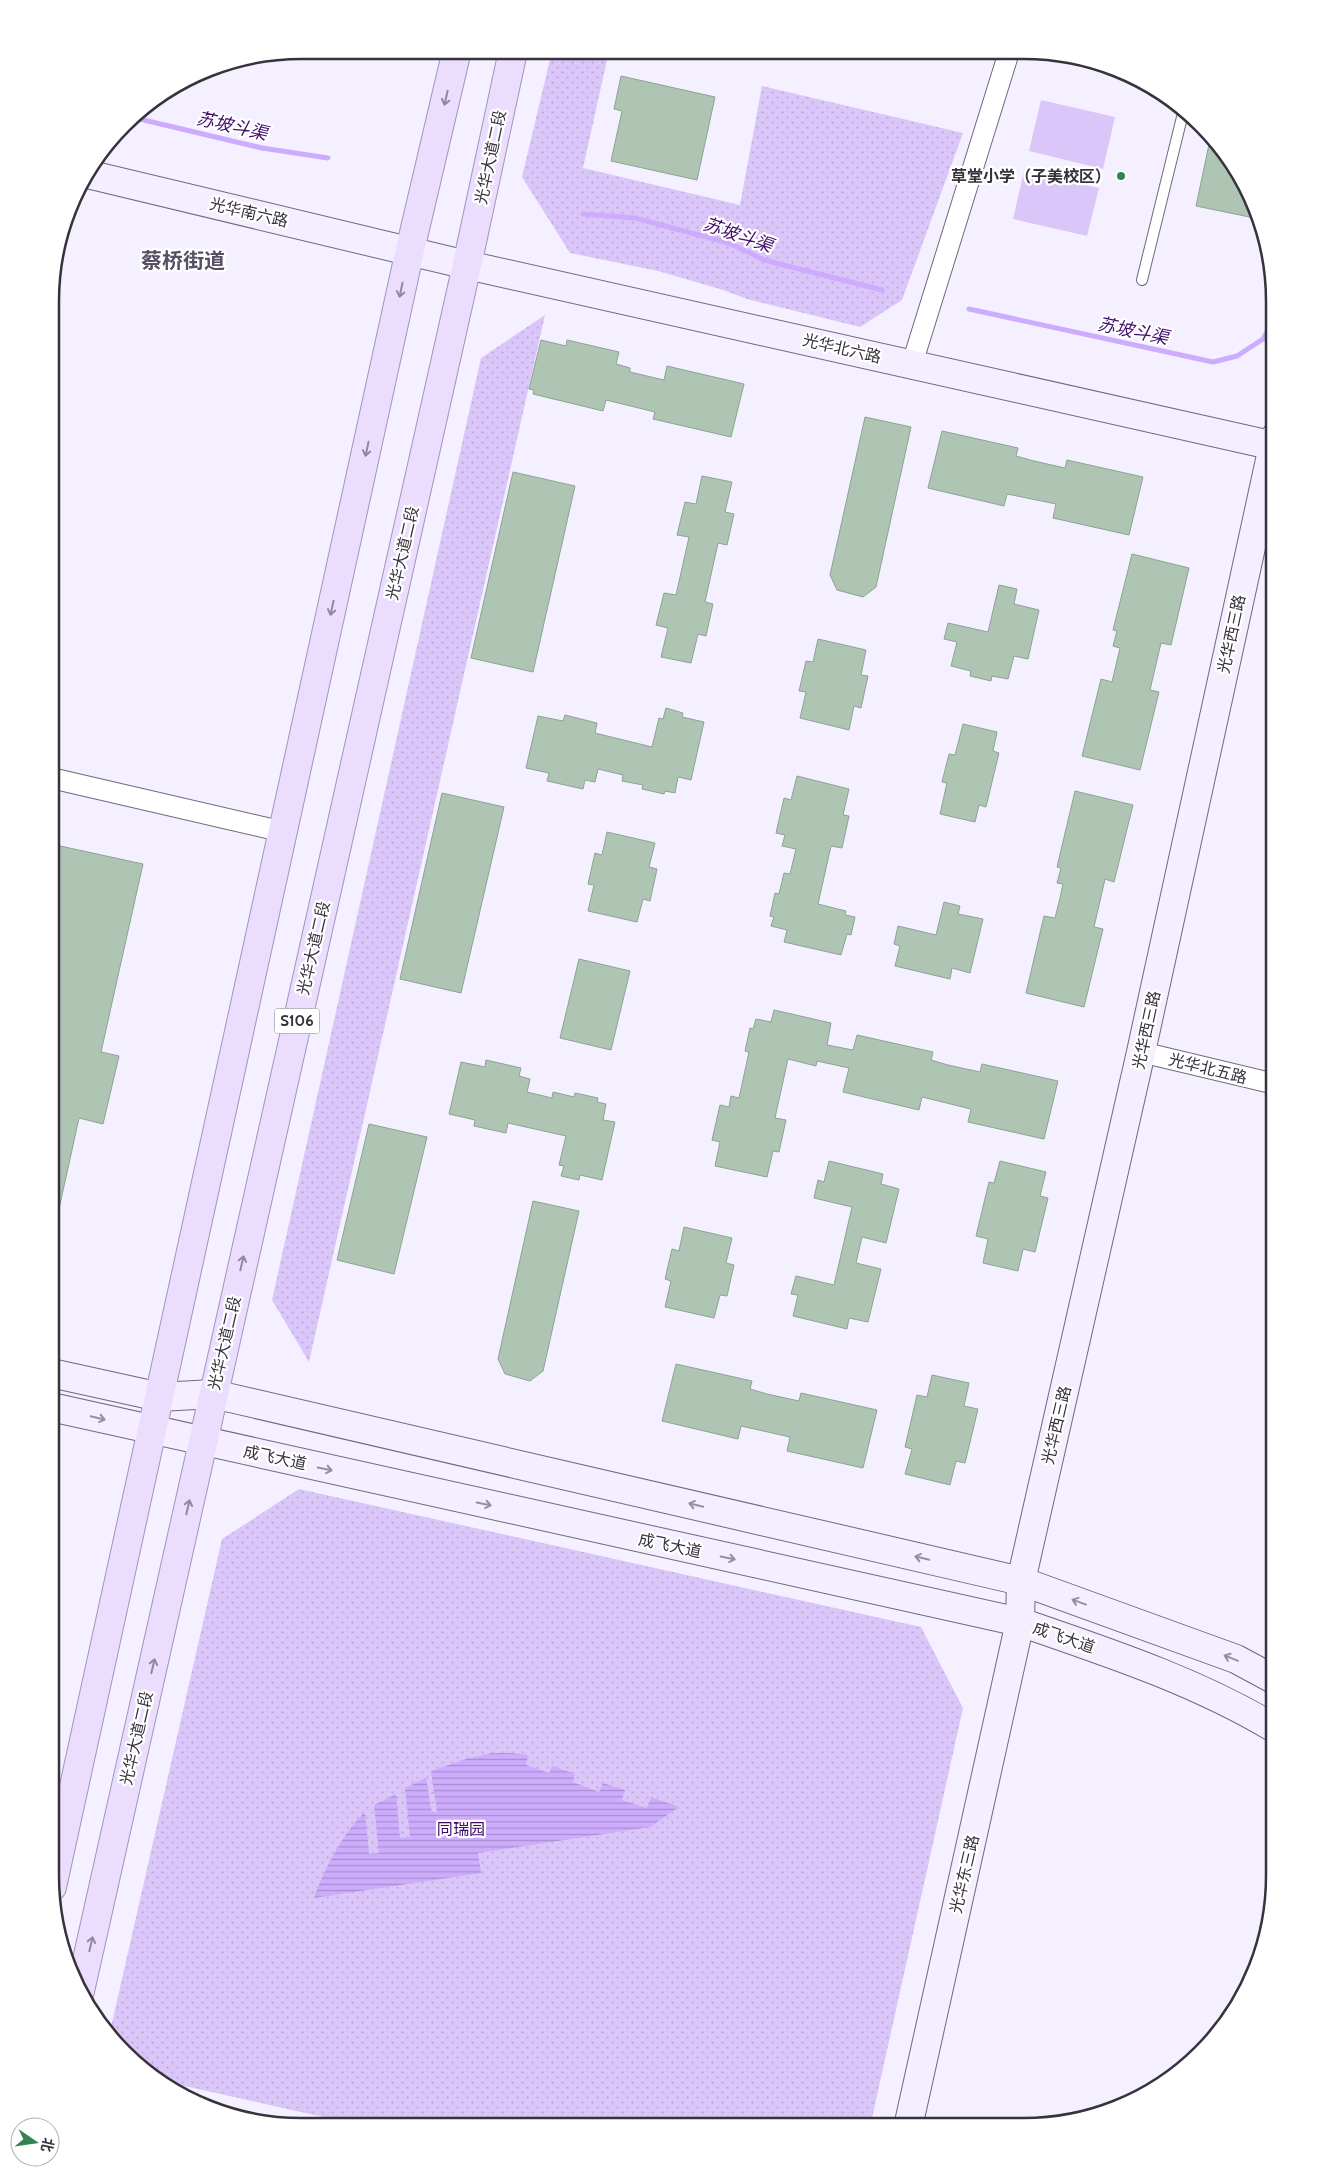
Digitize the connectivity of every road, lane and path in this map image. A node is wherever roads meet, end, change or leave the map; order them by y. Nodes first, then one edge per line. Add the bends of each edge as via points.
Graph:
1 (455, 59) edge
2 (511, 59) edge
3 (1007, 59) edge
4 (1182, 117) edge
5 (93, 175) edge
6 (410, 250) junction
7 (467, 265) junction
8 (1142, 280) dead end
9 (912, 364) junction
10 (1266, 441) edge
11 (1266, 480) edge
12 (59, 780) edge
13 (284, 832) junction
14 (1141, 1052) junction
15 (1266, 1082) edge
16 (59, 1375) edge
17 (213, 1394) junction
18 (160, 1397) junction
19 (59, 1410) edge
20 (152, 1430) junction
21 (202, 1442) junction
22 (1021, 1581) junction
23 (1020, 1622) junction
24 (1266, 1676) edge
25 (1266, 1723) edge
26 (59, 1855) edge
27 (82, 1980) edge
28 (910, 2118) edge

1 -> 6 main road
2 - 7 main road, 光华大道二段 / S106
3 - 9 street
4 - 8 lane
5 - 6 street, 光华南六路
6 - 7 street, 光华北六路
6 -> 13 main road
7 - 9 street, 光华北六路
17 -> 7 main road, 光华大道二段 / S106
9 - 10 street, 光华北六路
11 - 14 street, 光华西三路
12 - 13 street
13 - 18 main road
14 - 15 street, 光华北五路
14 - 22 street, 光华西三路
16 - 18 street
17 - 18 street
17 - 21 main road, 光华大道二段 / S106
22 -> 17 street
18 - 20 main road
19 -> 20 street, 成飞大道
20 - 21 street, 成飞大道
20 - 26 main road
21 -> 23 street, 成飞大道
27 -> 21 main road, 光华大道二段 / S106
22 - 23 street, 光华西三路
24 -> 22 street via 1236,1659
23 - 25 street, 成飞大道 via 1115,1655 1242,1709
23 - 28 street, 光华东三路

